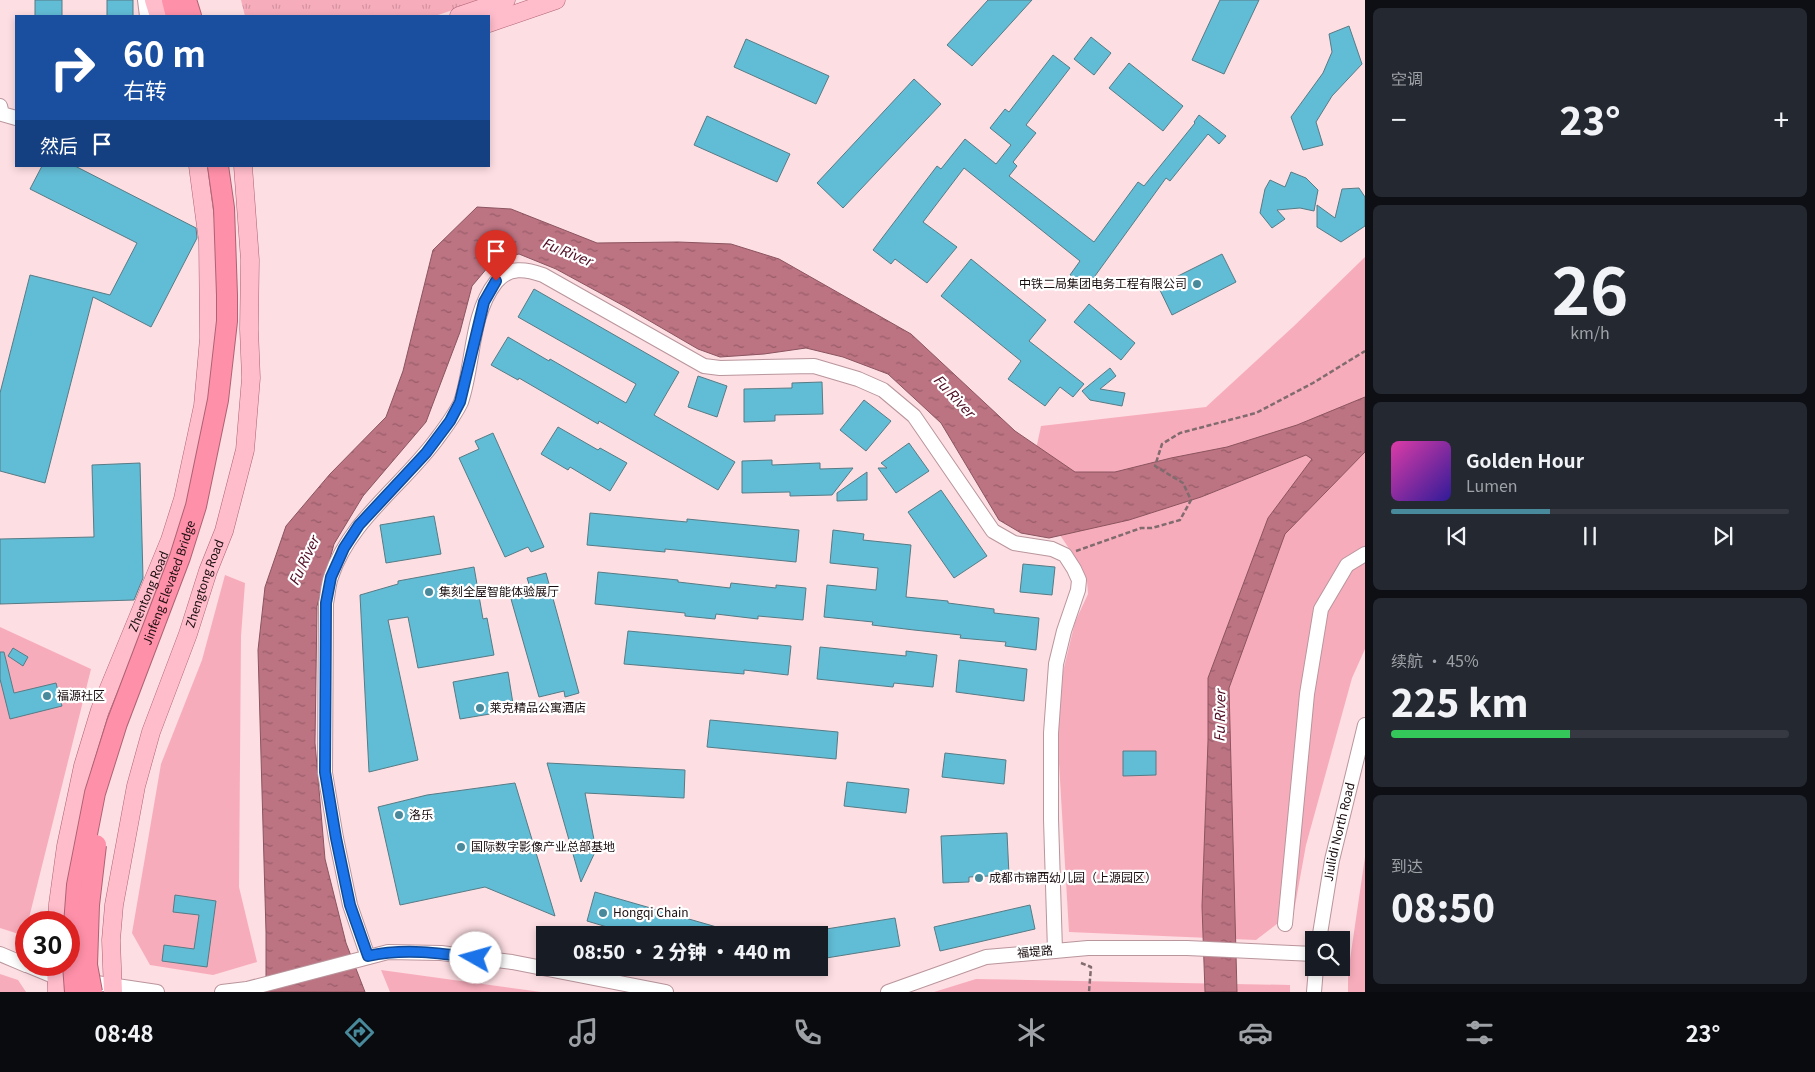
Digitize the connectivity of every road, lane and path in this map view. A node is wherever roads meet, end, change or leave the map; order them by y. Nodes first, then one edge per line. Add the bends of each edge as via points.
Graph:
1 (145, 0) edge
2 (154, 0) edge
3 (172, 0) edge
4 (186, 0) edge
5 (195, 0) edge
6 (506, 0) edge
7 (556, 0) edge
8 (147, 15) edge
9 (159, 15) edge
10 (176, 15) edge
11 (191, 15) edge
12 (200, 15) edge
13 (462, 15) edge
14 (490, 23) edge
15 (0, 106) edge
16 (15, 118) edge
17 (198, 167) edge
18 (218, 167) edge
19 (229, 167) edge
20 (243, 167) edge
21 (1365, 351) edge
22 (1365, 554) edge
23 (1065, 555) junction
24 (1365, 725) edge
25 (58, 911) edge
26 (1285, 924) dead end
27 (1320, 931) edge
28 (1055, 951) junction
29 (0, 954) edge
30 (1305, 954) edge
31 (362, 958) junction
32 (15, 960) edge
33 (1315, 976) edge
34 (56, 978) edge
35 (113, 988) edge
36 (75, 992) edge
37 (92, 992) edge
38 (157, 992) edge
39 (222, 992) edge
40 (666, 992) edge
41 (888, 992) edge
42 (1089, 992) edge
43 (1314, 992) edge

1 - 8 street
2 - 9 main road
3 - 10 highway
4 - 11 highway
5 - 12 main road
6 - 13 main road
7 - 14 main road
15 - 16 street via 2,114
17 - 25 main road, Zhentong Road via 208,241 209,338 203,406 183,499 170,540 100,710 83,766 66,846
18 - 36 highway, Jinfeng Elevated Bridge, bridge via 224,208 227,321 218,400 196,506 117,723 96,793 77,885 72,951
19 - 37 highway, Jinfeng Elevated Bridge, bridge via 238,249 238,310 235,371 228,416 210,498 125,736 96,845 87,957
20 - 35 main road, Zhengtong Road via 250,260 251,378 245,450 224,531 151,732 136,786 114,905 111,940
21 - 23 path via 1256,413 1180,433 1162,444 1155,466 1183,483 1191,500 1180,520 1141,528
22 - 26 street via 1347,566 1321,609 1308,694
23 - 28 street via 1078,580 1056,664 1052,713
23 - 31 street via 1052,549 1014,543 993,530 914,416 883,390 814,366 704,366 543,275 528,269 512,270 496,281 484,302 460,402 450,421 426,453 359,525 331,577 326,603 325,772
24 - 27 street, Jiulidi North Road via 1332,860
28 - 30 street, 福堤路 via 1187,948
28 - 41 street, 福堤路 via 986,957
28 - 42 path via 1091,968
29 - 32 street
31 - 39 street
31 - 40 street via 388,952 441,953 512,962
33 - 43 street
34 - 35 street
35 - 38 street

